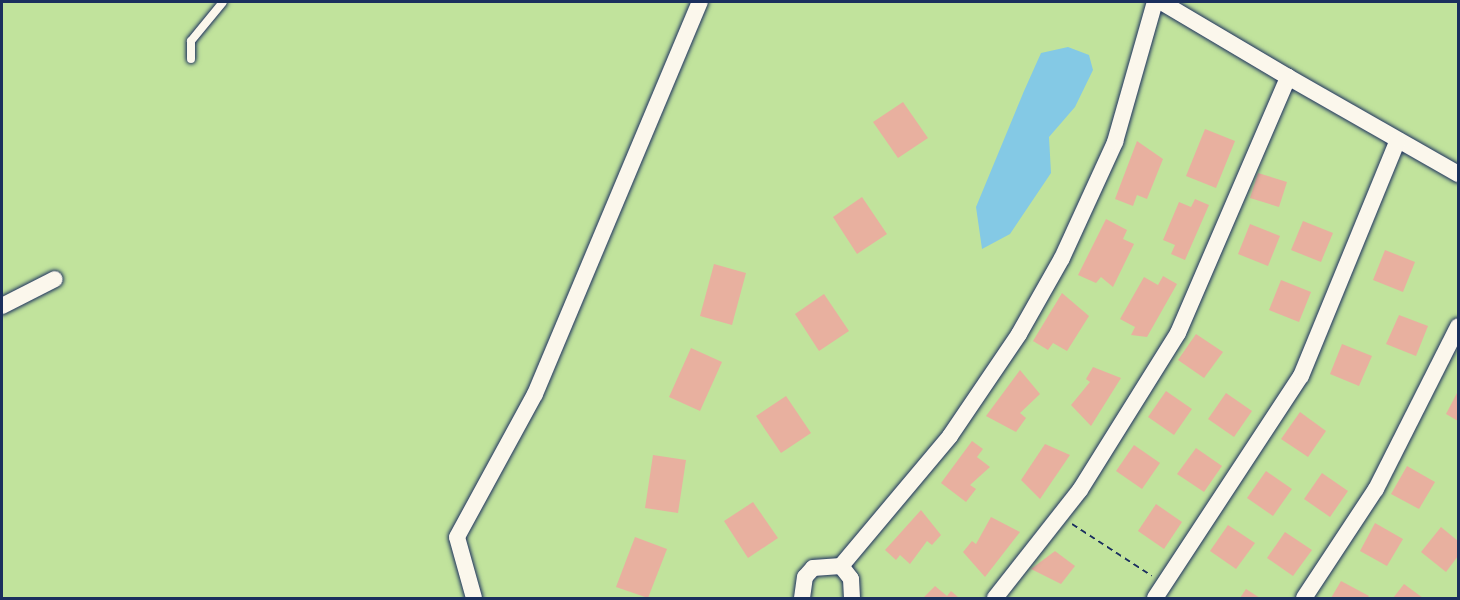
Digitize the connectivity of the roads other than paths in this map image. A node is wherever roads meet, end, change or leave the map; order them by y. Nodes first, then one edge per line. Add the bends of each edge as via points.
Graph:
1 (223, 2) edge
2 (1155, 2) edge
3 (1161, 2) edge
4 (697, 3) edge
5 (191, 60) dead end
6 (1288, 77) junction
7 (1398, 140) junction
8 (1458, 174) edge
9 (55, 279) dead end
10 (2, 306) edge
11 (1458, 327) edge
12 (841, 566) junction
13 (1160, 593) edge
14 (474, 598) edge
15 (802, 598) edge
16 (852, 598) edge
17 (995, 598) edge
18 (1304, 598) edge

1 - 5 lane via 191,40
2 - 12 street via 1115,142 1062,258 950,436
3 - 6 street
4 - 14 street via 535,394 457,537
6 - 7 street
6 - 17 street via 1178,333 1060,516
7 - 8 street
7 - 13 street via 1300,376
9 - 10 street
11 - 18 street via 1376,489
12 - 15 street via 813,568 805,578
12 - 16 street via 851,579

